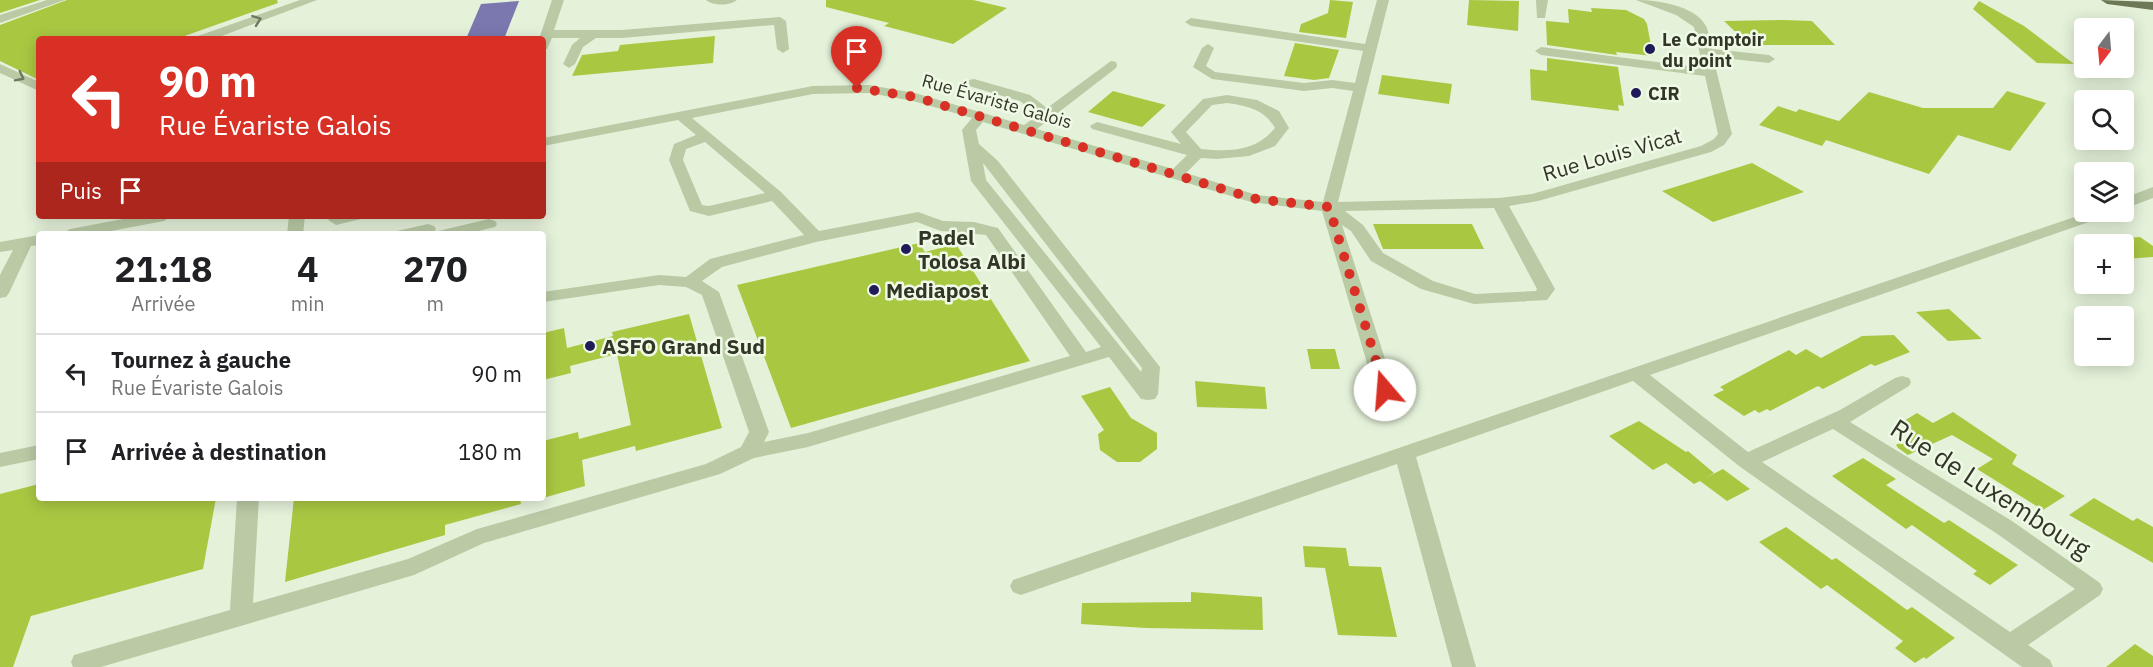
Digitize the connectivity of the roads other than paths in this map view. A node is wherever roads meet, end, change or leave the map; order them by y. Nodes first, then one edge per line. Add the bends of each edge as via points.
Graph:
1 (59, 0) edge
2 (311, 0) edge
3 (558, 0) edge
4 (712, 0) edge
5 (731, 0) edge
6 (1383, 0) edge
7 (1542, 0) edge
8 (1642, 0) edge
9 (2107, 0) edge
10 (2139, 0) edge
11 (2153, 4) edge
12 (1541, 15) dead end
13 (0, 19) edge
14 (1191, 22) dead end
15 (547, 33) junction
16 (594, 33) junction
17 (210, 36) edge
18 (546, 36) edge
19 (1208, 48) dead end
20 (1370, 48) junction
21 (783, 49) dead end
22 (1541, 51) dead end
23 (1706, 52) junction
24 (1768, 59) dead end
25 (569, 64) dead end
26 (1111, 65) dead end
27 (0, 68) edge
28 (1711, 74) junction
29 (974, 83) dead end
30 (36, 86) edge
31 (1360, 88) junction
32 (1047, 115) junction
33 (681, 116) junction
34 (981, 116) junction
35 (1097, 126) dead end
36 (1028, 130) junction
37 (707, 136) junction
38 (546, 141) edge
39 (970, 144) junction
40 (1197, 153) junction
41 (1176, 175) junction
42 (2153, 192) edge
43 (776, 195) junction
44 (2134, 200) edge
45 (1499, 203) junction
46 (1329, 207) junction
47 (155, 219) edge
48 (2074, 222) edge
49 (488, 225) edge
50 (427, 226) edge
51 (126, 229) edge
52 (104, 231) edge
53 (412, 231) edge
54 (459, 231) edge
55 (815, 237) junction
56 (31, 241) edge
57 (0, 248) edge
58 (690, 282) junction
59 (0, 292) edge
60 (546, 297) edge
61 (1113, 350) junction
62 (1082, 360) junction
63 (1636, 374) junction
64 (1902, 382) dead end
65 (1385, 390) dead end
66 (1834, 421) junction
67 (749, 452) junction
68 (1404, 452) junction
69 (36, 453) edge
70 (0, 460) edge
71 (1746, 461) junction
72 (248, 501) edge
73 (1021, 586) dead end
74 (240, 615) junction
75 (2010, 645) junction
76 (83, 662) dead end
77 (1464, 667) edge
78 (2041, 667) edge

1 - 13 street
17 -> 2 street
3 - 15 street
4 - 5 street
6 - 20 street
7 - 12 street
8 - 23 street, Rue Louis Vicat via 1692,17 1700,26
9 - 11 main road
10 - 11 main road
14 - 20 street
15 - 16 street
15 - 18 street
16 - 21 street via 780,21
16 - 25 street via 578,45
19 - 31 street via 1199,67 1212,75 1304,87 1332,84
20 - 31 street
22 - 28 street
23 - 24 street
23 - 28 street, Rue Louis Vicat
26 - 32 street
27 -> 30 street
28 - 45 street, Rue Louis Vicat via 1725,134 1719,142 1545,194
29 - 32 street via 1025,98
31 - 46 street
32 - 36 street
33 - 34 street, Rue Évariste Galois via 792,94 869,88
33 - 37 street
33 - 38 street, Rue Évariste Galois
34 - 36 street, Rue Évariste Galois
34 - 39 street via 969,130
35 - 40 street
36 - 41 street, Rue Évariste Galois
37 - 43 street
37 - 43 street via 679,147 676,160 696,208 709,211
39 - 61 street via 979,181
39 - 61 street via 993,164 1151,367 1148,394
40 - 40 street via 1244,153 1270,143 1282,128 1274,114 1252,104 1227,99 1208,102 1178,132
40 - 41 street
41 - 46 street, Rue Évariste Galois via 1256,199
42 - 44 street
43 - 55 street
45 - 46 street, Rue Louis Vicat
45 - 46 street via 1546,289 1541,296 1474,299 1427,285 1377,258 1357,228
46 - 65 street
47 - 51 street
48 - 63 street
49 - 54 street
50 - 53 street
51 - 52 street
55 - 58 street via 716,263
55 - 62 street via 918,217 941,226 992,231
56 - 57 street
56 - 59 street
58 - 60 street via 659,280
58 - 67 street via 710,292 752,410 759,432
61 - 62 street
62 - 67 street via 808,440
63 - 68 street
63 - 71 street
64 - 66 street, Rue de Luxembourg
66 - 71 street, Rue de Luxembourg
66 - 75 street, Rue de Luxembourg via 2004,527 2092,589
67 - 74 street via 713,469 477,537 414,566
68 - 73 street
68 - 77 street
69 - 70 street
71 - 75 street
72 - 74 street
74 - 76 street
75 - 78 street

